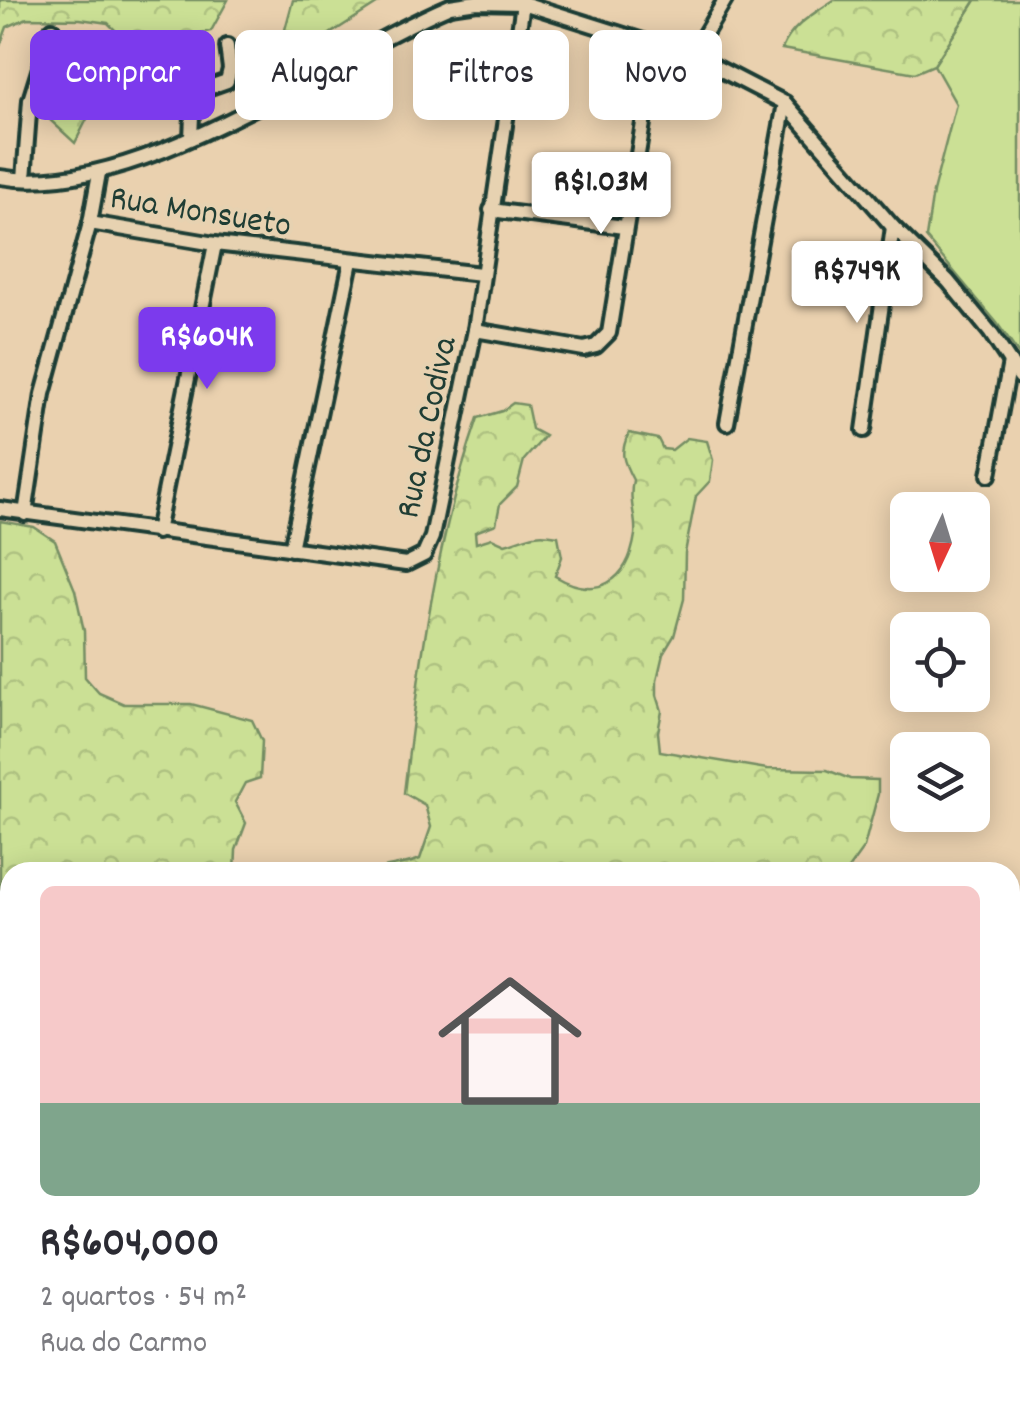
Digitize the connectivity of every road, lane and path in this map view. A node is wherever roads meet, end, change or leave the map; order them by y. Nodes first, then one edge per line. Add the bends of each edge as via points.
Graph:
1 (724, 0) edge
2 (524, 2) junction
3 (543, 4) edge
4 (52, 29) dead end
5 (618, 30) edge
6 (707, 30) edge
7 (228, 46) dead end
8 (722, 70) edge
9 (215, 86) edge
10 (785, 103) junction
11 (192, 120) edge
12 (643, 120) edge
13 (191, 138) junction
14 (98, 172) junction
15 (0, 177) edge
16 (24, 179) junction
17 (491, 210) junction
18 (90, 223) junction
19 (624, 227) junction
20 (892, 228) junction
21 (215, 244) junction
22 (350, 261) junction
23 (481, 274) junction
24 (475, 330) junction
25 (1010, 362) junction
26 (1020, 377) edge
27 (727, 423) dead end
28 (864, 430) dead end
29 (989, 476) dead end
30 (0, 509) edge
31 (25, 514) junction
32 (158, 532) junction
33 (291, 549) junction

1 - 6 street
2 - 3 street
2 - 13 street via 450,6
2 - 17 street, Rua da Codiva
3 - 5 street
4 - 16 street via 30,100
7 - 9 street via 227,81
8 - 10 street
10 - 20 street
10 - 27 street
11 - 13 street
12 - 19 street
13 - 14 street
14 - 16 street
14 - 18 street
15 - 16 street
17 - 19 street
17 - 23 street, Rua da Codiva
18 - 21 street, Rua Monsueto
18 - 31 street, Rua Monsueto via 43,394
19 - 24 street via 604,341 584,348
20 - 25 street via 948,281
20 - 28 street
21 - 22 street, Rua Monsueto
21 - 32 street
22 - 23 street, Rua Monsueto
22 - 33 street
23 - 24 street, Rua da Codiva
24 - 33 street, Rua da Codiva via 424,556 406,564
25 - 26 street
25 - 29 street
30 - 31 street, Rua da Codiva
31 - 32 street, Rua da Codiva
32 - 33 street, Rua da Codiva

